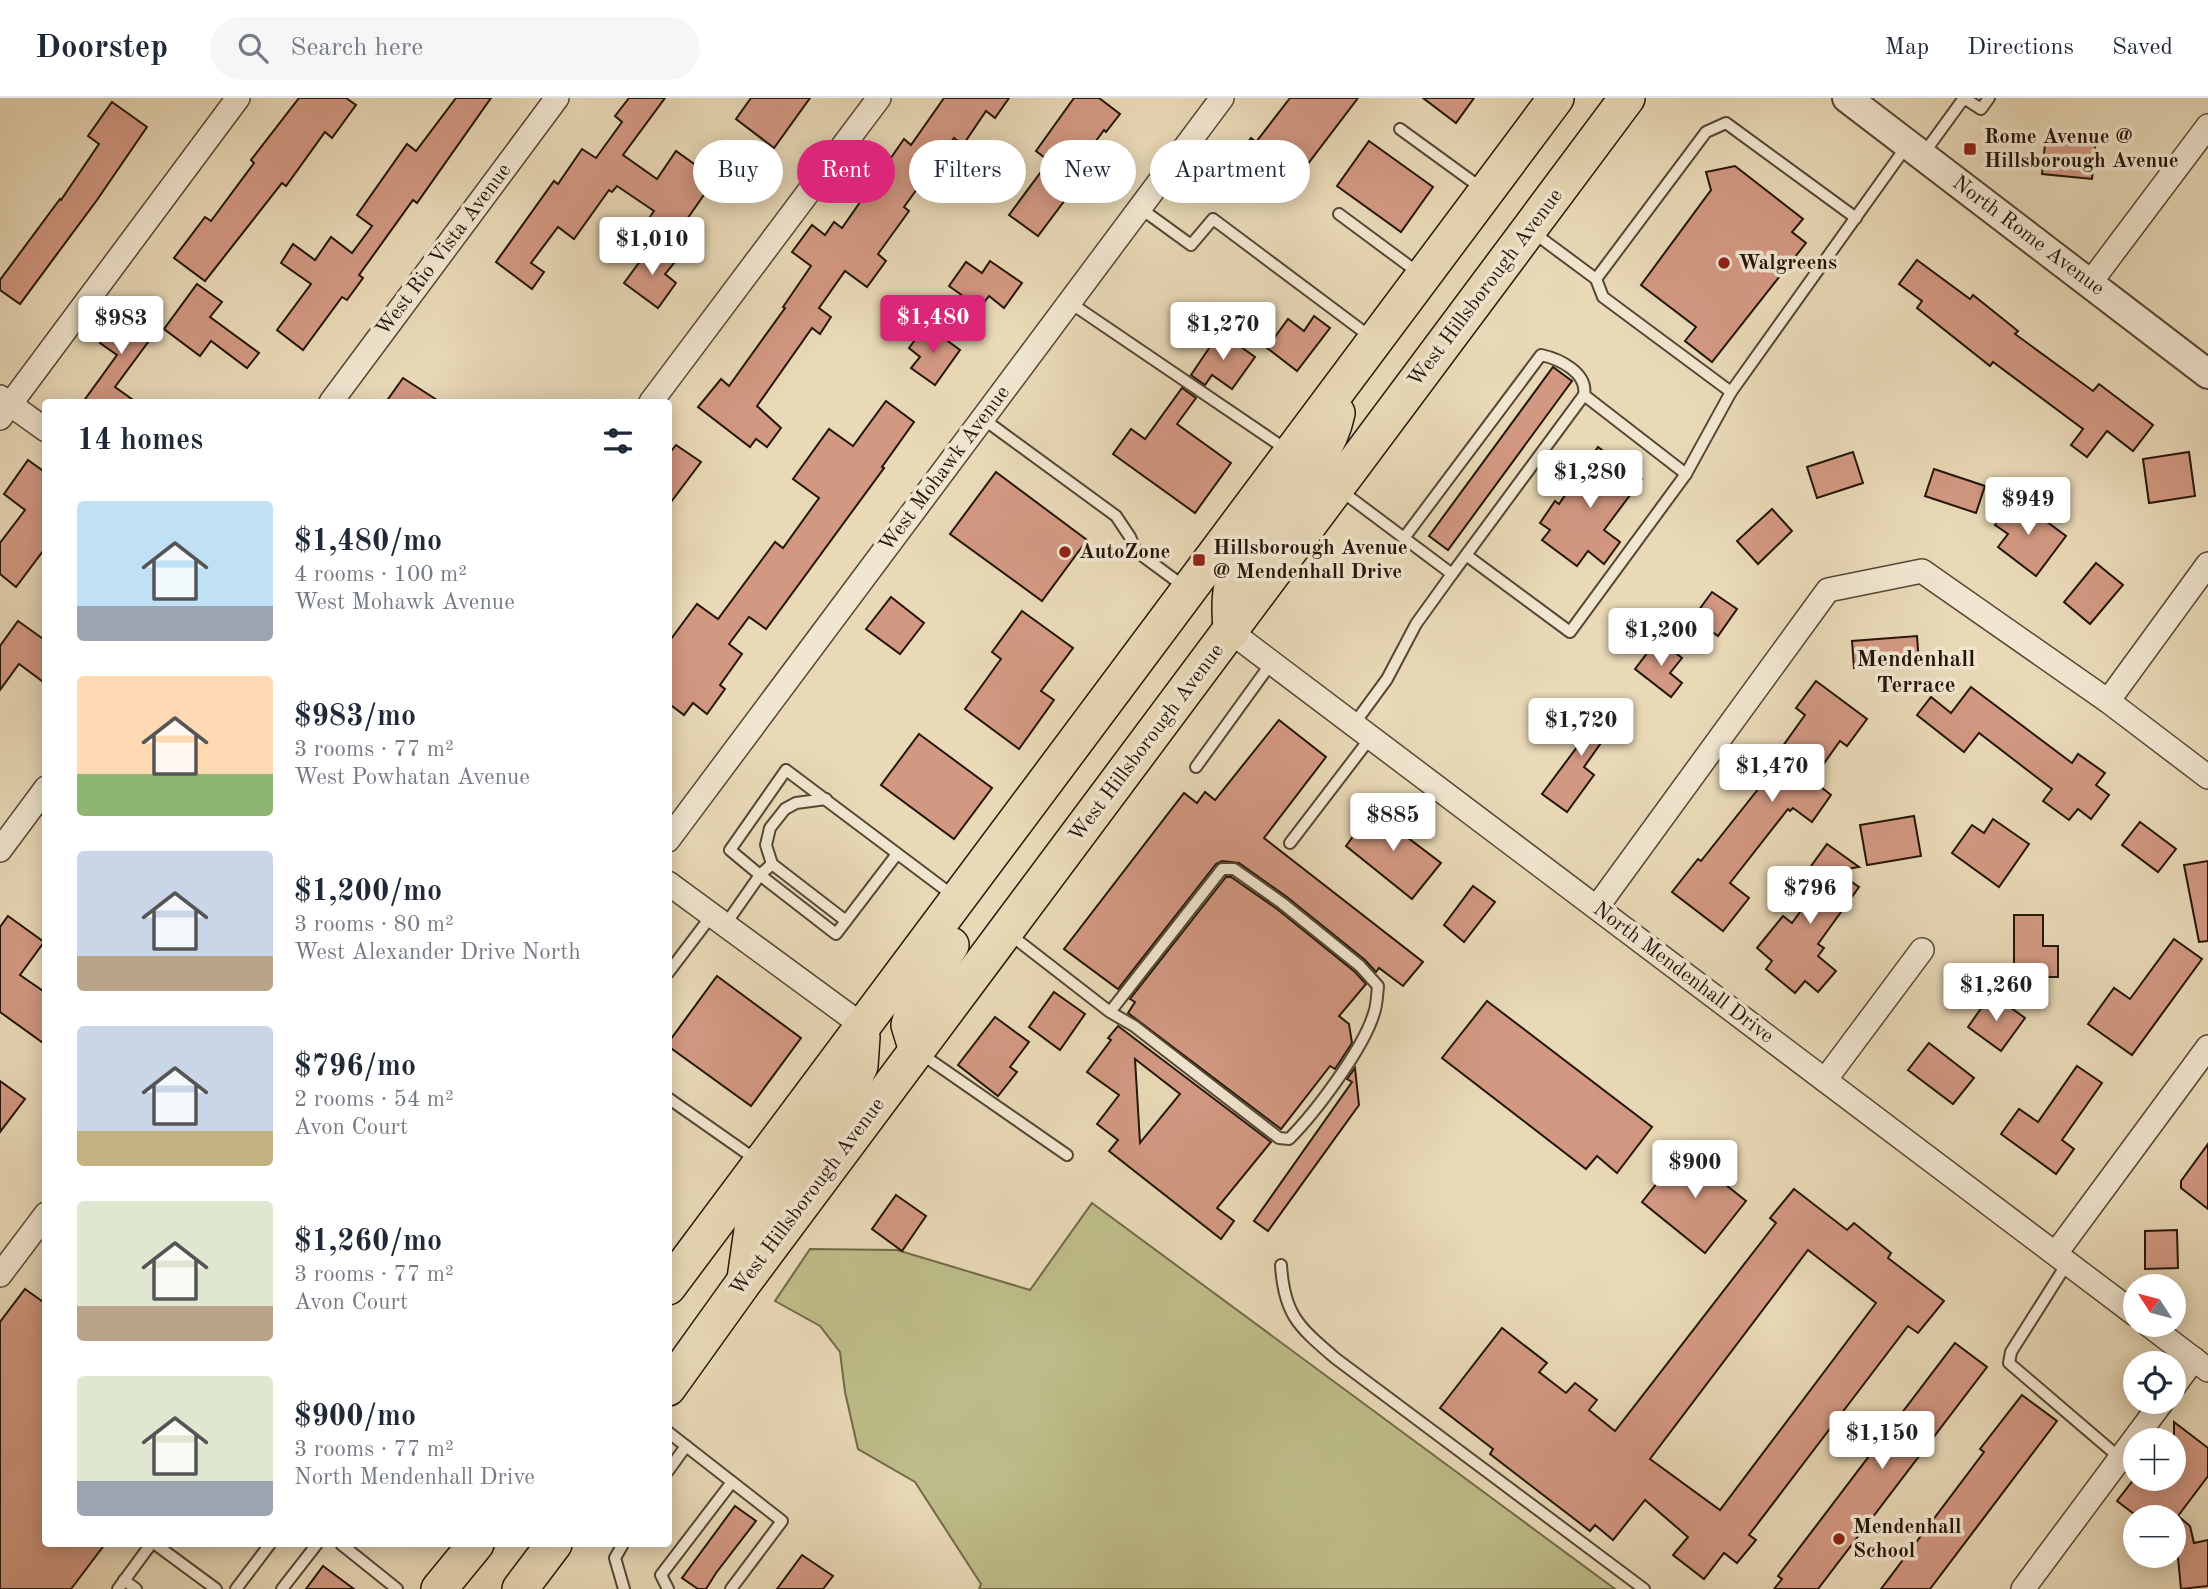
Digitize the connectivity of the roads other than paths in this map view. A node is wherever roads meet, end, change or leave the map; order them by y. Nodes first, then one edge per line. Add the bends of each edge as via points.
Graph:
1 (238, 98) edge
2 (557, 98) edge
3 (879, 98) edge
4 (1222, 98) edge
5 (1556, 98) edge
6 (1627, 98) edge
7 (1847, 98) edge
8 (1989, 98) edge
9 (2208, 126) edge
10 (1400, 130) dead end
11 (1915, 150) junction
12 (1486, 191) junction
13 (1140, 208) junction
14 (1339, 214) dead end
15 (1856, 218) junction
16 (1529, 229) junction
17 (1423, 275) junction
18 (1596, 279) junction
19 (2090, 283) junction
20 (1069, 302) junction
21 (1374, 340) junction
22 (2208, 374) edge
23 (1343, 382) junction
24 (1731, 392) junction
25 (1584, 395) junction
26 (333, 399) edge
27 (653, 399) edge
28 (3, 406) edge
29 (982, 418) junction
30 (42, 428) edge
31 (1290, 452) junction
32 (1686, 474) junction
33 (1338, 488) junction
34 (1404, 538) junction
35 (1466, 555) junction
36 (2208, 564) edge
37 (1452, 574) junction
38 (1189, 589) junction
39 (1231, 632) junction
40 (1272, 663) junction
41 (2108, 701) junction
42 (1362, 731) junction
43 (1196, 767) dead end
44 (2208, 777) edge
45 (42, 793) edge
46 (826, 799) junction
47 (672, 835) edge
48 (1290, 843) dead end
49 (997, 846) junction
50 (0, 850) edge
51 (897, 854) junction
52 (772, 864) junction
53 (760, 874) junction
54 (672, 886) edge
55 (958, 899) junction
56 (1597, 907) junction
57 (718, 920) junction
58 (846, 921) junction
59 (1006, 931) junction
60 (1922, 950) dead end
61 (672, 969) edge
62 (1110, 1012) junction
63 (863, 1026) junction
64 (2208, 1047) edge
65 (917, 1051) junction
66 (1825, 1080) junction
67 (672, 1101) edge
68 (1067, 1155) dead end
69 (761, 1163) junction
70 (42, 1219) edge
71 (2062, 1257) junction
72 (1281, 1265) dead end
73 (0, 1275) edge
74 (744, 1282) junction
75 (672, 1288) edge
76 (2123, 1305) edge
77 (2165, 1337) edge
78 (2201, 1365) edge
79 (2186, 1377) edge
80 (672, 1382) edge
81 (2153, 1414) edge
82 (672, 1435) edge
83 (686, 1446) junction
84 (2120, 1458) junction
85 (672, 1465) edge
86 (732, 1482) junction
87 (151, 1547) edge
88 (157, 1547) edge
89 (268, 1547) edge
90 (315, 1547) edge
91 (345, 1547) edge
92 (524, 1547) edge
93 (552, 1547) edge
94 (621, 1547) edge
95 (468, 1549) edge
96 (121, 1585) edge
97 (522, 1588) edge
98 (136, 1589) edge
99 (216, 1589) edge
100 (236, 1589) edge
101 (282, 1589) edge
102 (397, 1589) edge
103 (439, 1589) edge
104 (467, 1589) edge
105 (624, 1589) edge
106 (668, 1589) edge
107 (731, 1589) edge
108 (1644, 1589) edge
109 (2023, 1589) edge

1 - 28 street
2 - 26 street, West Rio Vista Avenue
3 - 27 street
4 - 13 street, West Mohawk Avenue
5 - 12 main road
6 - 16 main road, West Hillsborough Avenue
7 - 11 street, North Rome Avenue
8 - 11 lane via 1981,109 1964,98
9 - 19 street
10 - 12 lane
11 - 15 lane
11 - 19 street, North Rome Avenue
12 - 17 main road
13 - 20 street, West Mohawk Avenue
13 - 21 lane via 1191,244 1213,219
14 - 17 lane
15 - 18 lane via 1726,123 1706,132
15 - 24 lane
16 - 18 lane
16 - 33 main road, West Hillsborough Avenue
17 - 21 main road
18 - 24 lane via 1603,297
19 - 22 street, North Rome Avenue
20 - 29 street, West Mohawk Avenue
20 - 31 lane
21 - 23 main road
23 - 31 main road
23 - 39 main road via 1335,421 1318,456 1236,573 1229,602
24 - 32 lane
25 - 32 lane
25 - 34 lane via 1580,376 1555,358 1541,355
25 - 35 lane
28 - 30 street
29 - 38 lane via 1116,516 1136,551
29 - 47 street, West Mohawk Avenue
31 - 38 main road
32 - 35 lane via 1570,632
33 - 34 lane
33 - 39 main road, West Hillsborough Avenue
34 - 37 lane
35 - 37 lane
36 - 41 street
37 - 42 lane via 1416,624
38 - 49 main road
39 - 40 street, North Mendenhall Drive
39 - 59 main road, West Hillsborough Avenue
40 - 42 street, North Mendenhall Drive
40 - 43 lane
41 - 44 street
41 - 56 street via 1922,571 1828,590
42 - 48 lane
42 - 56 street, North Mendenhall Drive
45 - 50 street
46 - 51 lane
46 - 52 lane via 785,809 770,828 766,845
46 - 53 lane via 786,769 730,850
49 - 55 main road
49 - 65 main road via 1003,862 996,878 916,1001 909,1025
51 - 55 lane
51 - 58 lane
52 - 53 lane
52 - 58 lane
53 - 57 lane
53 - 58 lane via 836,934
54 - 57 street
55 - 63 main road
56 - 66 street, North Mendenhall Drive
57 - 61 lane
57 - 63 street
59 - 62 lane
59 - 65 main road, West Hillsborough Avenue
60 - 66 street
62 - 62 lane via 1279,1138 1289,1139 1361,1044 1375,1012 1378,986 1282,903 1234,869 1222,869
63 - 69 main road
63 - 74 main road via 860,1066 851,1085 753,1223
64 - 71 street
65 - 68 lane
65 - 74 main road, West Hillsborough Avenue
66 - 71 street, North Mendenhall Drive
67 - 69 lane
69 - 75 main road
70 - 73 street
71 - 76 street, North Mendenhall Drive
71 - 84 lane via 2008,1363
72 - 108 lane via 1282,1290 1301,1329
74 - 80 main road, West Hillsborough Avenue
77 - 78 street
78 - 79 street
81 - 84 street
82 - 83 lane
83 - 85 lane
83 - 86 lane
84 - 109 street
86 - 106 lane via 660,1575
86 - 107 lane via 782,1521
87 - 96 lane
88 - 99 lane
89 - 100 lane
90 - 101 lane
91 - 102 lane
92 - 97 main road
93 - 97 main road
94 - 105 lane via 615,1558
95 - 103 main road
95 - 104 main road
96 - 98 lane

